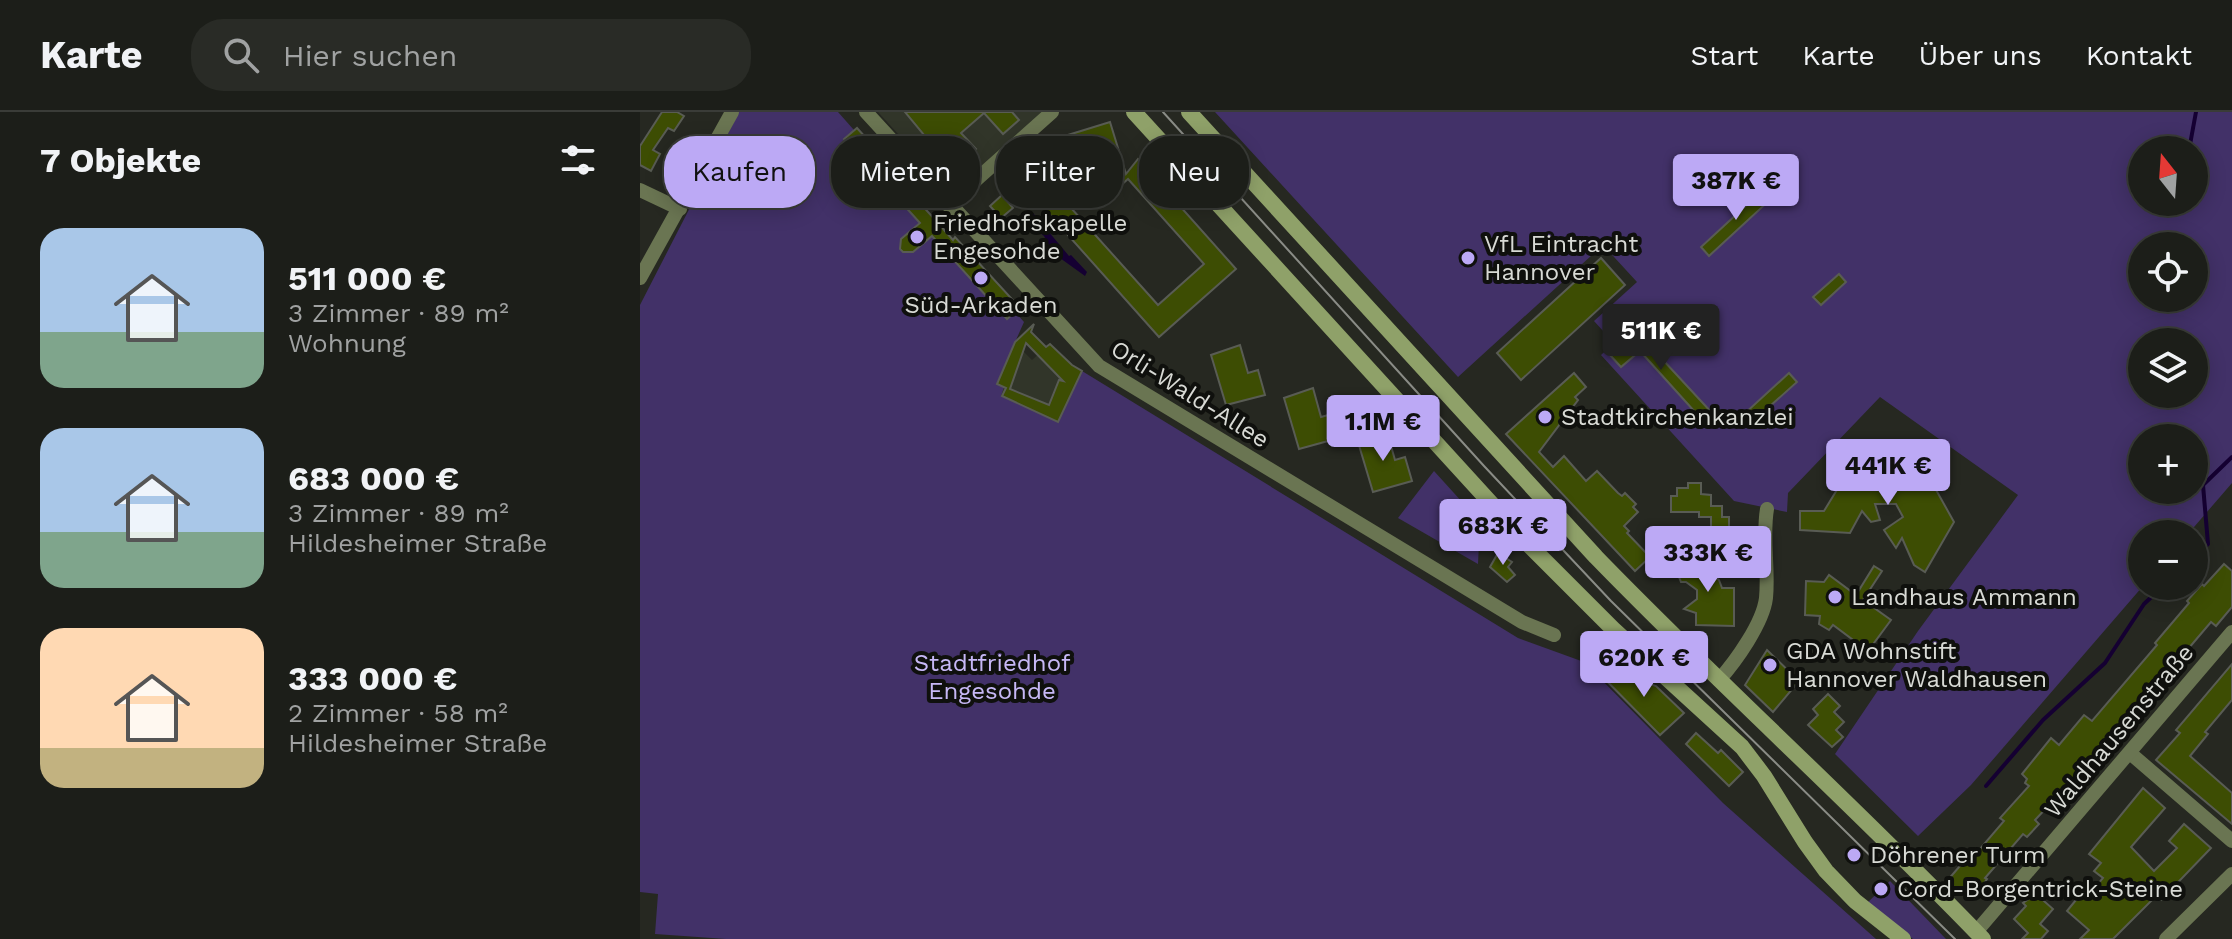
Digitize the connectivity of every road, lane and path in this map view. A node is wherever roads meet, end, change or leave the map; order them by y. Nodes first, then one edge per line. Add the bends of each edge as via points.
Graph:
1 (732, 112) edge
2 (866, 112) edge
3 (1052, 112) edge
4 (1134, 112) edge
5 (1189, 112) edge
6 (887, 136) edge
7 (980, 176) edge
8 (640, 190) edge
9 (951, 208) edge
10 (680, 209) junction
11 (640, 278) edge
12 (1767, 509) dead end
13 (2232, 632) edge
14 (1554, 635) dead end
15 (1719, 680) junction
16 (2130, 753) junction
17 (2232, 841) edge
18 (2232, 874) edge
19 (1979, 935) edge
20 (1903, 939) edge
21 (2166, 939) edge

1 - 10 street
2 - 6 street, Orli-Wald-Allee
3 - 7 street
4 - 20 main road via 1530,546 1742,747 1826,871
5 - 15 main road via 1596,557
8 - 10 street
9 - 14 street, Orli-Wald-Allee via 1099,366 1522,622
10 - 11 street
12 - 15 street via 1764,610
13 - 16 street, Waldhausenstraße
15 - 19 main road
16 - 17 street
16 - 19 street, Waldhausenstraße
18 - 21 street

